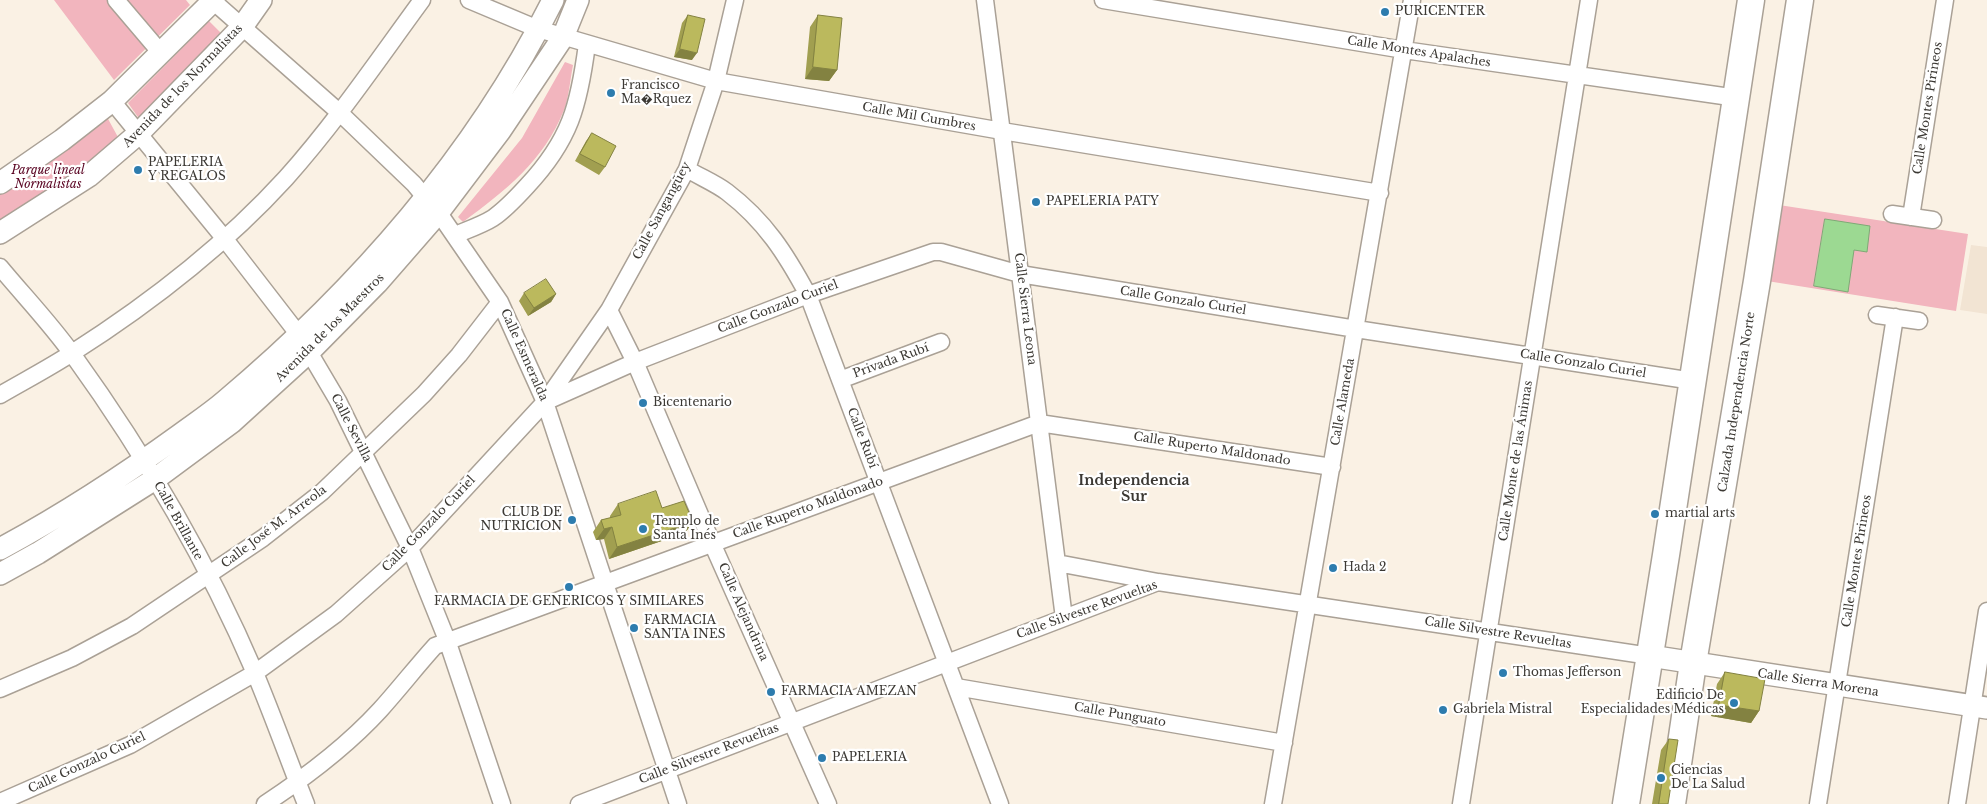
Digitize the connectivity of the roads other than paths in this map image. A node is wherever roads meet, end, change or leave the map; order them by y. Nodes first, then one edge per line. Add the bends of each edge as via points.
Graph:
1 (116, 0) edge
2 (213, 0) edge
3 (261, 0) edge
4 (422, 0) edge
5 (469, 0) edge
6 (553, 0) edge
7 (578, 0) edge
8 (734, 0) edge
9 (985, 0) edge
10 (1103, 0) edge
11 (1412, 0) edge
12 (1589, 0) edge
13 (1800, 0) edge
14 (1945, 0) edge
15 (1747, 6) edge
16 (1194, 8) edge
17 (242, 27) junction
18 (538, 29) junction
19 (563, 36) junction
20 (587, 44) junction
21 (1404, 50) junction
22 (161, 54) junction
23 (1577, 76) junction
24 (716, 81) junction
25 (1737, 98) junction
26 (112, 101) junction
27 (340, 113) junction
28 (1002, 131) junction
29 (138, 134) junction
30 (687, 169) junction
31 (0, 182) edge
32 (1380, 193) junction
33 (425, 197) junction
34 (438, 213) junction
35 (1892, 214) dead end
36 (1911, 217) junction
37 (1933, 220) dead end
38 (0, 233) edge
39 (454, 236) junction
40 (224, 238) junction
41 (0, 267) edge
42 (1020, 274) junction
43 (808, 295) junction
44 (500, 302) junction
45 (609, 310) junction
46 (1877, 314) dead end
47 (1895, 317) junction
48 (1919, 321) dead end
49 (1356, 329) junction
50 (942, 342) dead end
51 (304, 343) junction
52 (72, 354) junction
53 (1532, 356) junction
54 (635, 362) junction
55 (840, 380) junction
56 (1693, 381) junction
57 (0, 395) edge
58 (545, 402) junction
59 (1039, 423) junction
60 (364, 452) junction
61 (1332, 467) junction
62 (149, 470) junction
63 (878, 482) junction
64 (712, 543) junction
65 (410, 548) junction
66 (0, 550) edge
67 (1057, 563) junction
68 (0, 574) edge
69 (208, 576) junction
70 (605, 582) junction
71 (1158, 582) junction
72 (1308, 604) junction
73 (1987, 611) edge
74 (1064, 618) junction
75 (1489, 632) junction
76 (447, 640) junction
77 (1650, 656) junction
78 (946, 663) junction
79 (1693, 663) junction
80 (255, 673) junction
81 (1837, 686) junction
82 (956, 687) junction
83 (0, 689) edge
84 (1980, 707) edge
85 (792, 722) junction
86 (1284, 743) junction
87 (667, 770) junction
88 (298, 782) junction
89 (0, 802) edge
90 (265, 804) edge
91 (306, 804) edge
92 (502, 804) edge
93 (579, 804) edge
94 (678, 804) edge
95 (828, 804) edge
96 (1000, 804) edge
97 (1273, 804) edge
98 (1461, 804) edge
99 (1626, 804) edge
100 (1672, 804) edge
101 (1818, 804) edge
102 (1956, 804) edge

1 - 22 street
2 - 17 street, Calle Esmeralda
2 - 22 street
3 - 17 street, Avenida de los Normalistas
4 - 27 street
5 - 18 street, Calle Mil Cumbres
6 - 18 street, Avenida de los Maestros
7 - 19 street, Avenida de los Maestros
8 - 24 street, Calle Sangangüey
9 - 28 street, Calle Sierra Leona
10 - 16 street, Calle Montes Apalaches
11 - 21 street, Calle Alameda
12 - 23 street, Calle Monte de las Ánimas
13 - 79 main road, Calzada Independencia Norte
14 - 36 street, Calle Montes Pirineos
15 - 25 main road
16 - 21 street, Calle Montes Apalaches
17 - 27 street, Calle Esmeralda
17 - 29 street, Avenida de los Normalistas
18 - 19 street, Calle Mil Cumbres
18 - 33 street, Avenida de los Maestros via 483,120
19 - 20 street, Calle Mil Cumbres
19 - 34 street, Avenida de los Maestros via 500,131
20 - 24 street, Calle Mil Cumbres
20 - 39 street via 578,99 569,127 554,153 516,198 493,218
21 - 23 street, Calle Montes Apalaches
21 - 32 street, Calle Alameda
22 - 26 street
23 - 25 street, Calle Montes Apalaches
23 - 53 street, Calle Monte de las Ánimas
24 - 28 street, Calle Mil Cumbres
24 - 30 street, Calle Sangangüey
25 - 56 main road
26 - 29 street, Calle Sevilla
26 - 31 street
27 - 33 street, Calle Esmeralda
27 - 40 street via 285,178
28 - 32 street, Calle Mil Cumbres
28 - 42 street, Calle Sierra Leona
29 - 38 street, Avenida de los Normalistas via 89,176
29 - 40 street, Calle Sevilla
30 - 43 street, Calle Rubí via 726,192 761,222 787,256
30 - 45 street, Calle Sangangüey
32 - 49 street, Calle Alameda
33 - 34 street, Calle Esmeralda
33 - 51 street, Avenida de los Maestros
34 - 39 street, Calle Esmeralda
34 - 51 street, Avenida de los Maestros via 377,283
35 - 36 street
36 - 37 street
39 - 44 street, Calle Esmeralda
40 - 51 street, Calle Sevilla
40 - 52 street via 153,298
41 - 52 street, Calle Brillante
42 - 43 street, Calle Gonzalo Curiel via 933,252
42 - 49 street, Calle Gonzalo Curiel
42 - 59 street, Calle Sierra Leona
43 - 54 street, Calle Gonzalo Curiel
43 - 55 street, Calle Rubí
44 - 58 street, Calle Esmeralda
44 - 60 street, Calle José M. Arreola via 424,394
45 - 54 street, Calle Alejandrina
45 - 58 street, Calle Sangangüey
46 - 47 street
47 - 48 street
47 - 81 street, Calle Montes Pirineos
49 - 53 street, Calle Gonzalo Curiel
49 - 61 street, Calle Alameda
50 - 55 street, Privada Rubí
51 - 60 street, Calle Sevilla
51 - 62 street, Avenida de los Maestros via 224,402
52 - 57 street
52 - 62 street, Calle Brillante
53 - 56 street, Calle Gonzalo Curiel
53 - 75 street, Calle Monte de las Ánimas
54 - 58 street, Calle Gonzalo Curiel
54 - 64 street, Calle Alejandrina
55 - 63 street, Calle Rubí
56 - 77 main road
58 - 65 street, Calle Gonzalo Curiel
58 - 70 street, Calle Esmeralda
59 - 61 street, Calle Ruperto Maldonado
59 - 63 street, Calle Ruperto Maldonado
59 - 67 street, Calle Sierra Leona
60 - 65 street, Calle Sevilla
60 - 69 street, Calle José M. Arreola via 322,492
61 - 72 street, Calle Alameda
62 - 66 street, Avenida de los Maestros
62 - 68 street, Avenida de los Maestros via 38,552
62 - 69 street, Calle Brillante
63 - 64 street, Calle Ruperto Maldonado
63 - 78 street, Calle Rubí
64 - 70 street, Calle Ruperto Maldonado
64 - 85 street, Calle Alejandrina
65 - 76 street, Calle Sevilla
65 - 80 street, Calle Gonzalo Curiel via 336,614
67 - 71 street
67 - 74 street, Calle Sierra Leona
69 - 80 street, Calle Brillante
69 - 83 street, Calle José M. Arreola via 132,626 72,658
70 - 76 street, Calle Ruperto Maldonado
70 - 87 street, Calle Esmeralda
71 - 72 street, Calle Silvestre Revueltas
71 - 74 street, Calle Silvestre Revueltas
72 - 75 street, Calle Silvestre Revueltas
72 - 86 street, Calle Alameda
73 - 84 street
74 - 78 street, Calle Silvestre Revueltas
75 - 77 street, Calle Silvestre Revueltas
75 - 98 street, Calle Monte de las Ánimas
76 - 88 street, Calle Ruperto Maldonado via 435,646 358,731
76 - 92 street, Calle Sevilla
77 - 79 street, Calle Sierra Morena
77 - 99 main road
78 - 82 street, Calle Rubí
78 - 85 street, Calle Silvestre Revueltas
79 - 81 street, Calle Sierra Morena
79 - 100 main road, Calzada Independencia Norte
80 - 88 street, Calle Brillante
80 - 89 street, Calle Gonzalo Curiel via 130,746
81 - 84 street, Calle Sierra Morena
81 - 101 street, Calle Montes Pirineos
82 - 86 street, Calle Punguato
82 - 96 street, Calle Rubí
84 - 102 street
85 - 87 street, Calle Silvestre Revueltas
85 - 95 street, Calle Alejandrina
86 - 97 street, Calle Alameda
87 - 93 street, Calle Silvestre Revueltas
87 - 94 street, Calle Esmeralda
88 - 90 street, Calle Ruperto Maldonado
88 - 91 street, Calle Brillante

